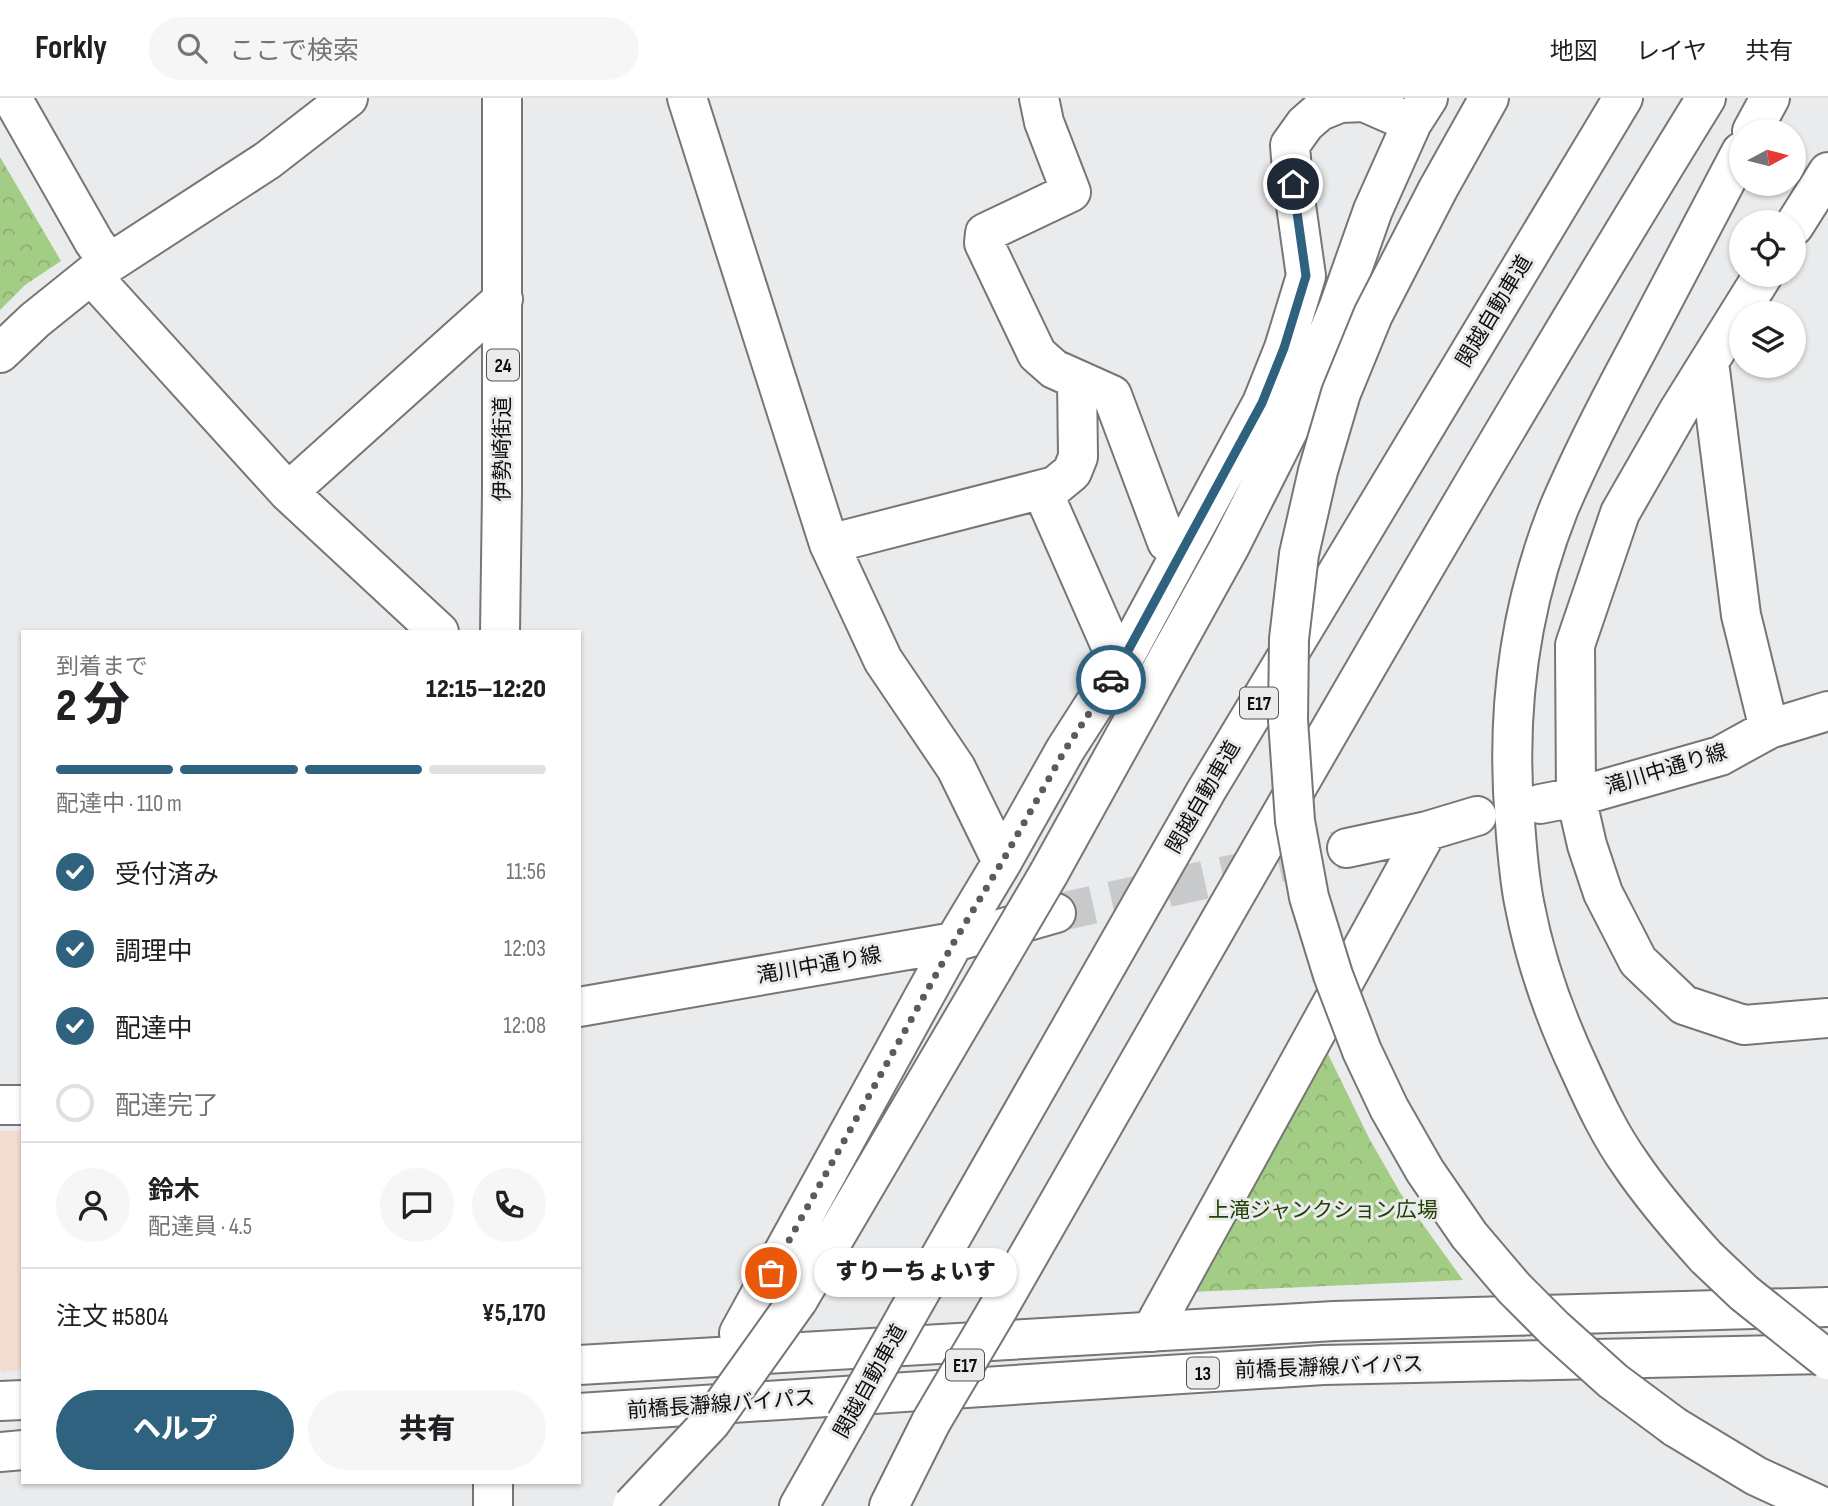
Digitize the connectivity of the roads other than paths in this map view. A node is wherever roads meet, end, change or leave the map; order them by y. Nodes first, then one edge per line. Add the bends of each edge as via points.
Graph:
1 (12, 98) edge
2 (348, 98) edge
3 (502, 98) edge
4 (687, 98) edge
5 (1039, 98) edge
6 (1489, 98) edge
7 (1623, 98) edge
8 (1706, 98) edge
9 (1770, 98) edge
10 (1420, 110) edge
11 (1759, 119) edge
12 (1828, 172) edge
13 (1729, 175) edge
14 (1804, 210) edge
15 (100, 269) junction
16 (1756, 287) edge
17 (503, 299) junction
18 (0, 353) edge
19 (1709, 362) junction
20 (1077, 380) junction
21 (1042, 490) junction
22 (288, 492) junction
23 (829, 544) junction
24 (1181, 552) junction
25 (437, 630) edge
26 (500, 630) edge
27 (1124, 658) junction
28 (1828, 710) edge
29 (1769, 729) junction
30 (1558, 801) junction
31 (1477, 816) dead end
32 (1427, 831) junction
33 (1347, 848) tunnel mouth
34 (1002, 862) junction
35 (1056, 913) tunnel mouth
36 (954, 942) junction
37 (581, 1007) edge
38 (1828, 1018) edge
39 (0, 1105) edge
40 (21, 1105) edge
41 (1828, 1307) edge
42 (1151, 1332) junction
43 (739, 1333) dead end
44 (1828, 1354) edge
45 (1828, 1360) edge
46 (581, 1365) edge
47 (21, 1400) edge
48 (0, 1401) edge
49 (581, 1413) edge
50 (21, 1450) edge
51 (0, 1452) edge
52 (493, 1484) edge
53 (493, 1506) edge
54 (632, 1506) edge
55 (799, 1506) edge
56 (889, 1506) edge
57 (1821, 1506) edge

1 - 15 main road via 94,242
2 - 15 main road via 268,160
3 - 17 main road, 伊勢崎街道 / 24
4 - 23 main road
5 - 20 main road via 1071,192 985,233 984,243 1037,354
6 - 57 main road, bridge via 1373,315 1341,393 1318,471 1300,554 1289,639 1288,720 1295,821 1309,897 1362,1051 1425,1171 1469,1235 1514,1288 1613,1381 1675,1427 1756,1476
7 - 55 main road, 関越自動車道 / E17, bridge via 1206,791
8 - 56 main road, E17, bridge via 1266,840 931,1422
9 - 11 main road
10 - 24 main road via 1340,103 1320,111 1290,145 1306,276 1262,403
10 - 54 main road, bridge via 1373,210 1291,425 1230,546 1049,873 798,1300 711,1422
12 - 14 main road
13 - 45 main road, bridge via 1596,428 1538,569 1513,700 1511,764 1517,845 1525,906 1543,977 1596,1106 1629,1162 1706,1257
15 - 18 main road
15 - 22 main road
16 - 19 main road
17 - 22 main road
17 - 26 main road, 伊勢崎街道 / 24
19 - 29 main road via 1741,615
19 - 30 main road via 1620,513 1575,645
20 - 21 main road via 1078,457 1072,472
20 - 24 main road via 1112,395 1167,542
21 - 23 main road
21 - 27 main road via 1109,642
22 - 25 main road
23 - 34 main road via 883,660 956,768
24 - 27 main road
27 - 34 main road
28 - 29 main road, 滝川中通り線
29 - 30 main road, 滝川中通り線 via 1720,756
30 - 38 main road via 1587,845 1603,893 1638,961 1684,1005 1744,1026
31 - 32 main road
32 - 33 main road
32 - 42 main road
34 - 36 main road
35 - 36 main road, 滝川中通り線
36 - 37 main road, 滝川中通り線
36 - 43 main road
39 - 40 main road
41 - 42 main road, 前橋長瀞線バイパス / 13 via 1348,1321
42 - 46 main road, 前橋長瀞線バイパス / 13
44 - 49 main road, 前橋長瀞線バイパス / 13 via 1324,1365
47 - 48 main road
50 - 51 main road
52 - 53 main road

